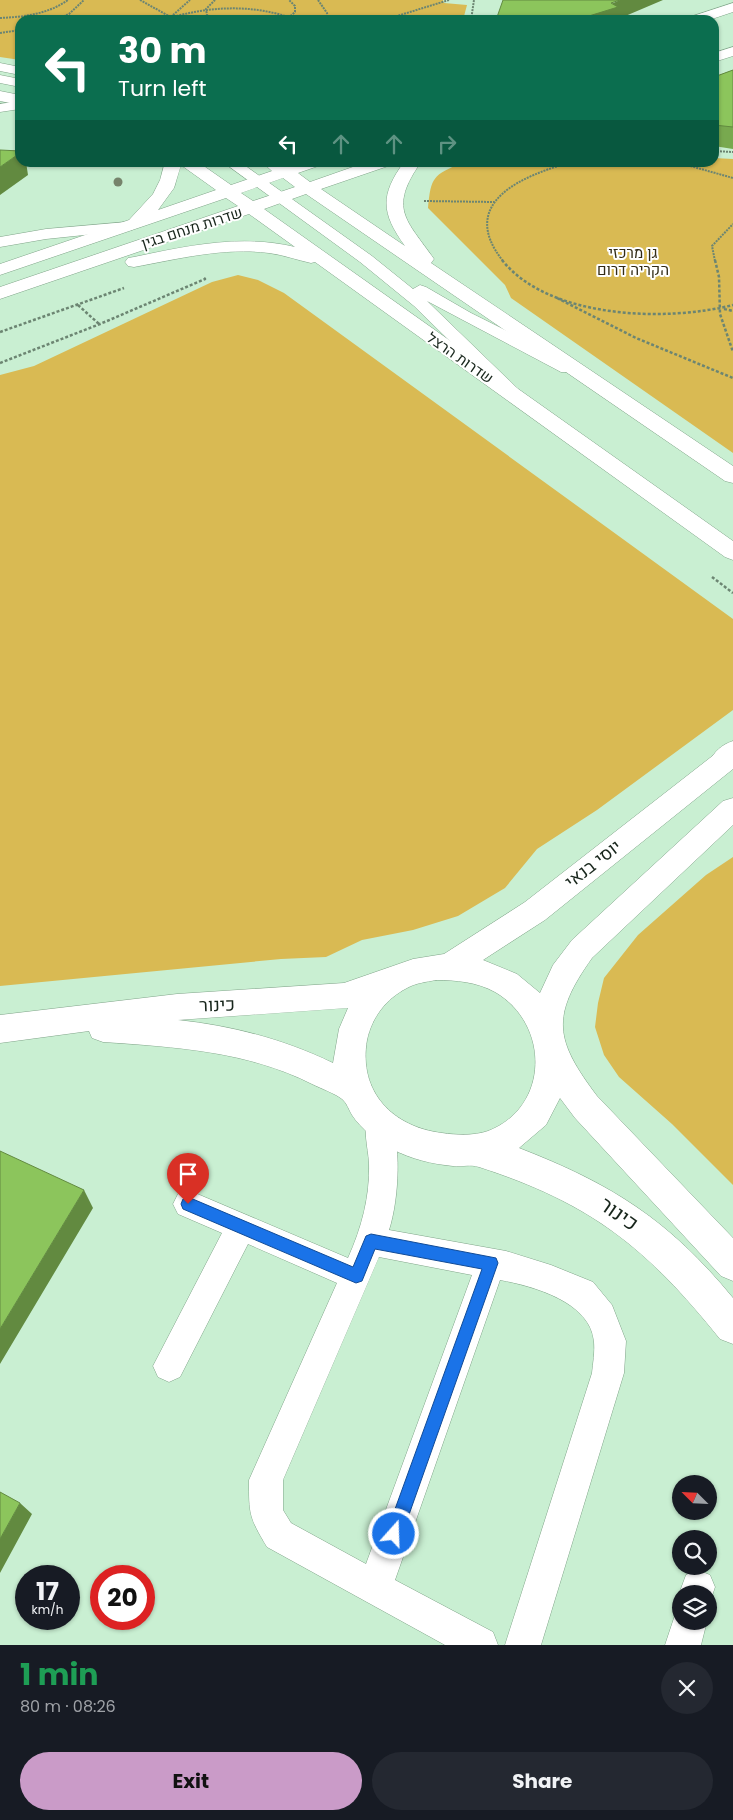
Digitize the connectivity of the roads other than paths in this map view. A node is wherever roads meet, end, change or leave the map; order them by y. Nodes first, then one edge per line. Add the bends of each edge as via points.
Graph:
1 (733, 7) edge
2 (710, 15) edge
3 (733, 22) edge
4 (719, 27) edge
5 (733, 39) edge
6 (719, 44) edge
7 (733, 51) edge
8 (719, 56) edge
9 (0, 67) edge
10 (15, 69) edge
11 (0, 79) edge
12 (15, 82) edge
13 (0, 96) edge
14 (15, 99) edge
15 (15, 106) edge
16 (0, 108) edge
17 (172, 167) edge
18 (194, 167) edge
19 (237, 167) edge
20 (278, 167) edge
21 (300, 167) edge
22 (370, 167) edge
23 (410, 167) edge
24 (286, 172) junction
25 (258, 182) junction
26 (309, 189) junction
27 (230, 192) junction
28 (280, 198) junction
29 (251, 208) junction
30 (127, 227) junction
31 (0, 242) edge
32 (366, 259) junction
33 (330, 266) junction
34 (0, 270) edge
35 (442, 279) junction
36 (37, 280) junction
37 (0, 292) edge
38 (587, 377) junction
39 (523, 402) junction
40 (733, 476) edge
41 (733, 552) edge
42 (729, 756) edge
43 (733, 809) edge
44 (448, 967) junction
45 (390, 982) junction
46 (42, 1024) junction
47 (0, 1029) edge
48 (550, 1042) junction
49 (354, 1088) junction
50 (380, 1122) junction
51 (472, 1150) junction
52 (188, 1204) dead end
53 (241, 1227) junction
54 (371, 1241) junction
55 (491, 1263) junction
56 (733, 1264) edge
57 (356, 1276) junction
58 (733, 1326) edge
59 (169, 1366) dead end
60 (375, 1588) junction
61 (687, 1630) edge
62 (480, 1645) edge
63 (523, 1645) edge
64 (683, 1645) edge

1 - 2 main road
3 - 4 main road
5 - 6 main road
7 - 8 main road
9 - 10 main road
11 - 12 lane
13 - 14 main road
15 - 16 lane
17 - 30 main road via 162,194 148,211
18 - 27 main road, שדרות הרצל
19 - 25 lane
20 - 24 main road
21 - 24 main road, שדרות מנחם בגין
22 - 26 main road, שדרות מנחם בגין
23 - 35 main road via 396,187 394,212
24 - 25 main road, שדרות מנחם בגין
24 - 26 main road
25 - 27 main road, שדרות מנחם בגין
25 - 28 lane
26 - 28 main road, שדרות מנחם בגין
26 - 35 main road
27 - 29 main road, שדרות הרצל
27 - 30 main road, שדרות מנחם בגין
28 - 29 main road, שדרות מנחם בגין
28 - 32 lane
29 - 33 main road, שדרות הרצל
29 - 36 main road, שדרות מנחם בגין
30 - 31 lane via 46,234
30 - 34 main road, שדרות מנחם בגין
32 - 38 lane via 465,316
32 - 39 lane via 420,303
33 - 36 main road via 290,252 228,247
33 - 39 main road, שדרות הרצל
35 - 38 main road
36 - 37 main road, שדרות מנחם בגין
38 - 40 main road
39 - 41 main road, שדרות הרצל
42 - 44 main road, יוסי בנאי via 535,911
43 - 48 main road via 582,949 564,974 552,1001
44 - 45 main road via 412,972
44 - 48 main road via 489,975 515,989 536,1010
45 - 46 main road, כינור via 344,996 177,1007
45 - 49 main road via 358,1017 350,1039 348,1064
46 - 47 main road, כינור
46 - 49 main road, כינור via 193,1037 262,1049
48 - 51 main road via 552,1077 544,1100 530,1121 510,1137
48 - 56 main road via 569,1084 586,1108
49 - 50 main road
50 - 51 main road via 392,1134 421,1147 453,1152
50 - 54 lane via 383,1164 378,1216
51 - 58 main road, כינור via 521,1163 561,1180 623,1215 677,1260 706,1290
52 - 53 lane
53 - 57 lane
53 - 59 lane
54 - 55 lane
54 - 57 lane
55 - 60 lane
55 - 63 lane via 551,1280 582,1293 601,1316 610,1341 608,1373
57 - 60 lane via 266,1480 266,1514 279,1535
60 - 62 lane
61 - 64 lane

